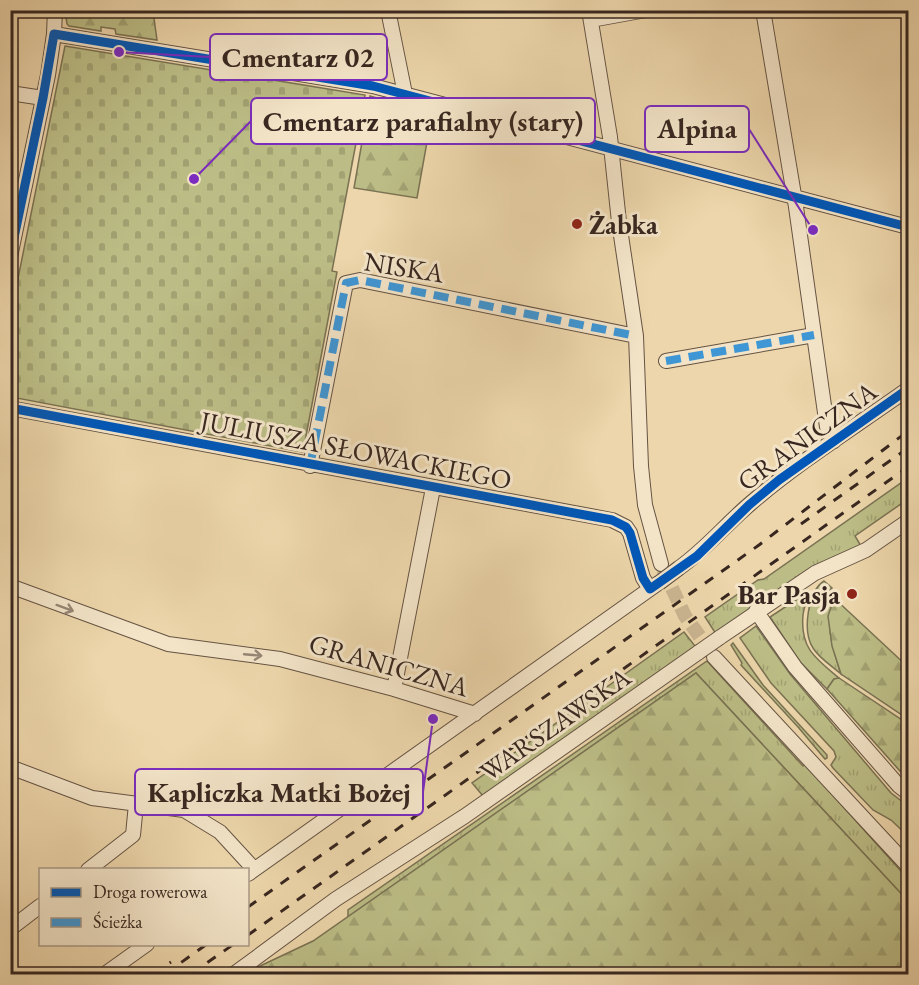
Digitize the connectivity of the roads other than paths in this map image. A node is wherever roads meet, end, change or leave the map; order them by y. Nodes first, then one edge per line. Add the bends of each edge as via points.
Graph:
1 (55, 10) edge
2 (388, 10) edge
3 (646, 10) edge
4 (763, 10) edge
5 (590, 15) edge
6 (54, 34) junction
7 (10, 93) edge
8 (405, 94) junction
9 (44, 98) junction
10 (612, 148) junction
11 (794, 196) junction
12 (909, 227) edge
13 (11, 253) edge
14 (814, 335) junction
15 (636, 336) junction
16 (666, 361) dead end
17 (909, 389) edge
18 (10, 408) edge
19 (834, 441) junction
20 (310, 466) junction
21 (433, 488) junction
22 (909, 521) edge
23 (661, 564) tunnel mouth
24 (10, 586) edge
25 (654, 586) junction
26 (756, 611) junction
27 (714, 657) tunnel mouth
28 (394, 689) junction
29 (475, 714) junction
30 (10, 767) edge
31 (909, 793) edge
32 (136, 804) junction
33 (909, 866) edge
34 (91, 868) edge
35 (248, 868) edge
36 (251, 872) edge
37 (39, 907) edge
38 (10, 929) edge
39 (146, 946) edge
40 (105, 975) edge
41 (234, 975) edge

1 - 6 street
2 - 8 street
3 - 5 street
4 - 11 street
5 - 10 street
6 - 8 street
6 - 9 street
7 - 9 street
8 - 10 street
9 - 13 street
10 - 11 street
10 - 15 street
11 - 12 street
11 - 14 street
14 - 16 street
14 - 19 street via 827,427
15 - 20 street, NISKA via 360,280 346,283
15 - 23 street via 641,466 648,521
17 - 19 street, GRANICZNA
18 - 20 street, JULIUSZA SŁOWACKIEGO
19 - 25 street, GRANICZNA, bridge via 749,505 704,550
20 - 21 street, JULIUSZA SŁOWACKIEGO
21 - 25 street, JULIUSZA SŁOWACKIEGO via 620,523 630,533 640,572
21 - 28 street
22 - 26 street, WARSZAWSKA via 866,550 815,573
24 -> 28 street, GRANICZNA via 168,644 280,659
25 - 29 street, GRANICZNA
26 - 31 street via 795,667
26 - 41 street, WARSZAWSKA, bridge via 465,816 336,899
27 - 33 street
28 - 29 street, GRANICZNA
29 - 36 street
30 - 32 street via 92,798
32 - 34 street via 134,835
32 - 35 street via 184,810 220,832
37 - 38 street
39 - 40 street

